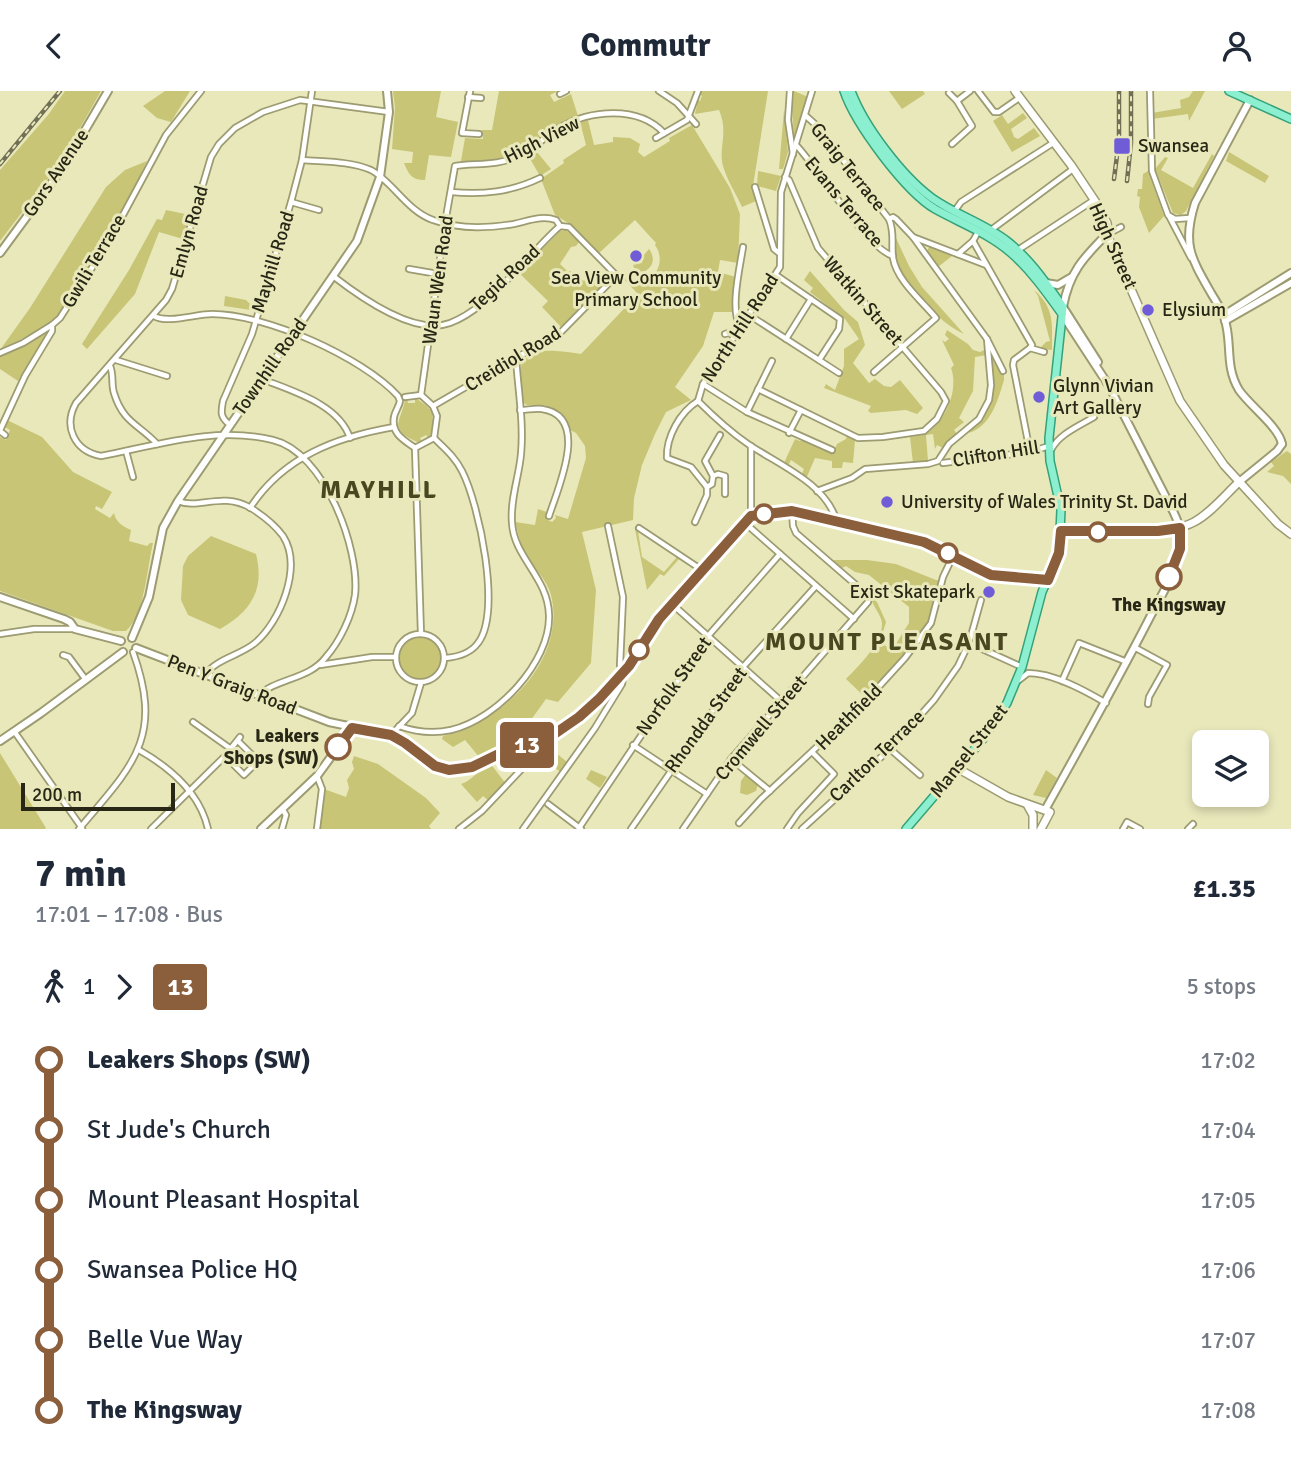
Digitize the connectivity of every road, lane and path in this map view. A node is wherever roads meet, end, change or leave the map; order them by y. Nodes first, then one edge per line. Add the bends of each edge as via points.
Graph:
1 (201, 91) edge
2 (312, 91) edge
3 (387, 91) edge
4 (566, 91) edge
5 (659, 91) edge
6 (698, 91) edge
7 (790, 91) edge
8 (813, 91) edge
9 (844, 91) edge
10 (851, 91) edge
11 (970, 91) edge
12 (978, 91) edge
13 (1150, 91) edge
14 (1229, 91) edge
15 (108, 92) edge
16 (949, 93) edge
17 (469, 94) edge
18 (560, 94) dead end
19 (1017, 94) edge
20 (481, 98) dead end
21 (310, 100) junction
22 (1250, 100) junction
23 (957, 101) junction
24 (389, 113) junction
25 (690, 114) junction
26 (806, 115) junction
27 (1291, 119) edge
28 (696, 124) dead end
29 (479, 134) dead end
30 (664, 134) junction
31 (656, 138) dead end
32 (1053, 143) junction
33 (952, 144) dead end
34 (796, 145) junction
35 (793, 155) junction
36 (302, 160) junction
37 (457, 165) joint
38 (1073, 169) junction
39 (380, 177) junction
40 (785, 177) junction
41 (540, 178) dead end
42 (755, 187) dead end
43 (451, 191) junction
44 (1094, 200) junction
45 (291, 202) junction
46 (319, 210) dead end
47 (953, 214) junction
48 (1168, 215) junction
49 (889, 219) junction
50 (1190, 219) junction
51 (445, 223) junction
52 (560, 226) junction
53 (1121, 226) dead end
54 (980, 228) junction
55 (991, 230) junction
56 (1107, 235) junction
57 (913, 237) junction
58 (973, 241) junction
59 (930, 243) junction
60 (743, 247) dead end
61 (1018, 250) junction
62 (924, 252) junction
63 (0, 253) edge
64 (779, 253) junction
65 (958, 254) junction
66 (893, 256) junction
67 (1193, 262) junction
68 (987, 265) junction
69 (409, 269) dead end
70 (1291, 273) edge
71 (438, 274) junction
72 (776, 275) junction
73 (333, 276) junction
74 (1071, 277) junction
75 (1046, 283) junction
76 (1291, 283) edge
77 (811, 299) junction
78 (1063, 310) junction
79 (749, 315) junction
80 (154, 316) junction
81 (1225, 318) junction
82 (255, 321) junction
83 (52, 325) junction
84 (430, 325) junction
85 (740, 329) junction
86 (293, 334) junction
87 (725, 334) dead end
88 (786, 339) junction
89 (987, 339) junction
90 (902, 347) junction
91 (1030, 348) junction
92 (1044, 352) dead end
93 (0, 353) edge
94 (516, 358) junction
95 (116, 360) junction
96 (819, 360) junction
97 (772, 361) dead end
98 (110, 366) junction
99 (1003, 371) dead end
100 (874, 372) dead end
101 (839, 373) dead end
102 (167, 376) dead end
103 (261, 378) junction
104 (703, 384) junction
105 (758, 389) junction
106 (421, 395) junction
107 (403, 399) junction
108 (698, 401) junction
109 (433, 407) junction
110 (801, 409) junction
111 (520, 410) junction
112 (747, 412) junction
113 (1094, 417) dead end
114 (229, 424) junction
115 (394, 427) junction
116 (789, 433) junction
117 (222, 434) junction
118 (5, 435) dead end
119 (720, 435) dead end
120 (350, 438) junction
121 (434, 438) junction
122 (157, 443) junction
123 (1286, 445) edge
124 (751, 446) junction
125 (415, 448) junction
126 (1050, 449) junction
127 (832, 450) dead end
128 (126, 451) junction
129 (1030, 452) junction
130 (302, 457) junction
131 (943, 463) dead end
132 (713, 476) junction
133 (133, 477) dead end
134 (1239, 482) junction
135 (707, 487) junction
136 (817, 491) junction
137 (725, 494) dead end
138 (178, 501) junction
139 (250, 508) junction
140 (792, 511) junction
141 (550, 516) dead end
142 (751, 516) junction
143 (695, 522) dead end
144 (744, 522) junction
145 (837, 522) junction
146 (608, 526) dead end
147 (639, 528) dead end
148 (1180, 528) junction
149 (1061, 531) junction
150 (1291, 534) edge
151 (780, 554) junction
152 (953, 556) junction
153 (702, 569) junction
154 (1048, 580) junction
155 (816, 586) junction
156 (0, 597) edge
157 (981, 600) dead end
158 (672, 604) junction
159 (854, 619) junction
160 (75, 629) junction
161 (0, 633) edge
162 (421, 633) junction
163 (708, 636) junction
164 (132, 638) junction
165 (121, 641) junction
166 (969, 643) junction
167 (1134, 647) junction
168 (134, 650) junction
169 (123, 652) junction
170 (63, 655) dead end
171 (396, 657) junction
172 (445, 658) junction
173 (1127, 662) junction
174 (319, 666) junction
175 (743, 667) junction
176 (1022, 667) junction
177 (621, 674) junction
178 (205, 675) junction
179 (86, 681) junction
180 (1062, 681) junction
181 (421, 683) junction
182 (1016, 684) junction
183 (258, 696) junction
184 (781, 701) junction
185 (1106, 703) junction
186 (1147, 704) dead end
187 (193, 722) dead end
188 (399, 726) junction
189 (352, 728) junction
190 (14, 731) junction
191 (555, 733) junction
192 (391, 735) junction
193 (0, 741) edge
194 (633, 745) junction
195 (231, 749) junction
196 (890, 749) junction
197 (139, 750) junction
198 (813, 753) junction
199 (225, 756) junction
200 (731, 759) junction
201 (957, 768) junction
202 (670, 770) junction
203 (920, 775) dead end
204 (317, 776) junction
205 (189, 791) junction
206 (770, 791) junction
207 (707, 794) junction
208 (548, 804) dead end
209 (1027, 806) junction
210 (283, 810) junction
211 (1047, 811) junction
212 (739, 823) dead end
213 (1193, 824) dead end
214 (577, 827) edge
215 (81, 828) edge
216 (151, 829) edge
217 (208, 829) edge
218 (261, 829) edge
219 (282, 829) edge
220 (317, 829) edge
221 (460, 829) edge
222 (523, 829) edge
223 (631, 829) edge
224 (683, 829) edge
225 (787, 829) edge
226 (802, 829) edge
227 (906, 829) edge
228 (1034, 829) edge
229 (1041, 829) edge
230 (1123, 829) edge
231 (1140, 829) edge
232 (1188, 829) edge

1 - 83 street, Gwili Terrace via 166,135 108,241
2 - 21 street, Mayhill Road
3 - 24 street, Townhill Road
4 - 18 street
5 - 25 street
6 - 25 street
7 - 35 street
8 - 26 street, North Hill Road
9 - 47 main road via 870,138 919,197 933,208
10 - 47 main road via 900,166
11 - 23 street
12 - 19 street via 994,112
13 - 48 street via 1152,171
14 - 22 main road
15 - 63 street, Gors Avenue via 64,166
16 - 23 street
17 - 20 street
17 - 29 street via 462,132
19 - 32 main road, High Street
21 - 24 street, Emlyn Road
21 - 36 street, Mayhill Road
21 - 80 street, Emlyn Road via 262,112 235,128 219,145 206,171 172,289
22 - 27 main road
22 - 50 street
23 - 33 street via 972,126
24 - 39 street, Townhill Road
25 - 28 street
25 - 30 street
26 - 34 street, North Hill Road
26 - 49 street, Graig Terrace
30 - 31 street
30 - 37 street, High View via 641,117 594,116 568,123 506,160
32 - 38 main road, High Street
32 - 47 street via 961,202
34 - 35 street, North Hill Road
34 - 66 street, Evans Terrace via 862,230
35 - 40 street, North Hill Road
36 - 39 street via 354,165
36 - 45 street, Mayhill Road
37 - 43 street, Waun Wen Road
38 - 44 main road, High Street
38 - 55 street
39 - 51 street via 420,213
39 - 73 street, Townhill Road via 357,241
40 - 64 street, North Hill Road via 779,206
40 - 90 street, Watkin Street via 818,248
41 - 43 street via 496,193
42 - 64 street
43 - 51 street, Waun Wen Road
44 - 56 main road, High Street via 1107,223
44 - 61 street
45 - 46 street
45 - 82 street, Mayhill Road
47 - 54 main road
48 - 50 street
48 - 67 street
49 - 57 street, Graig Terrace via 897,219
49 - 66 street
50 - 67 street via 1188,242
51 - 52 street via 490,226 550,218
51 - 71 street, Waun Wen Road
52 - 84 street, Tegid Road via 474,309 453,322
52 - 94 street, Creidiol Road via 569,227 614,278 565,329
53 - 56 street
54 - 55 main road
54 - 58 street
54 - 78 main road via 1011,252
55 - 61 main road
56 - 74 street
56 - 134 main road, High Street via 1180,401
57 - 59 street
57 - 62 street
58 - 65 street
58 - 68 street
59 - 62 street
59 - 65 street
60 - 85 street via 735,314
61 - 75 main road
62 - 89 street
64 - 72 street, North Hill Road
65 - 68 street
66 - 90 street via 914,293 936,318
67 - 81 street
68 - 91 street
69 - 71 street
70 - 81 street
71 - 84 street, Waun Wen Road
72 - 77 street
72 - 79 street, North Hill Road
73 - 84 street via 383,311
73 - 86 street, Townhill Road
74 - 75 street via 1058,285
74 - 78 street
75 - 78 main road
76 - 81 street
77 - 88 street
77 - 96 street via 840,319 839,329
78 - 126 main road, Mansel Street
78 - 148 street via 1094,352
79 - 85 street, North Hill Road
79 - 88 street
80 - 82 street via 164,320 213,314
80 - 95 street, Emlyn Road
81 - 123 street via 1233,379
82 - 86 street
82 - 114 street, Mayhill Road via 223,401 221,413
83 - 93 street
83 - 118 street, Gwili Terrace via 1,428
84 - 106 street, Waun Wen Road
85 - 87 street
85 - 104 street, North Hill Road
86 - 103 street, Townhill Road
86 - 107 street via 344,355
88 - 96 street
89 - 99 street
89 - 136 street via 989,400 979,419 951,442 938,461 865,469
90 - 100 street
90 - 110 street, Watkin Street via 946,401 924,431 858,438
91 - 92 street
91 - 129 street via 1013,365
94 - 109 street, Creidiol Road
94 - 111 street
95 - 98 street, Emlyn Road
95 - 102 street
96 - 101 street
97 - 105 street
98 - 122 street via 121,410 132,425
98 - 128 street, Emlyn Road via 76,403 70,428 79,445 93,455
103 - 114 street, Townhill Road
103 - 120 street via 325,409 344,425
104 - 108 street, North Hill Road
104 - 112 street
105 - 110 street
105 - 112 street
106 - 107 street
106 - 109 street
107 - 115 street
108 - 124 street
108 - 135 street via 688,407 667,443 667,458 691,467
109 - 121 street via 438,421
110 - 116 street
111 - 141 street via 542,409 557,415 565,426 568,457
111 - 188 street via 521,448 512,526 517,545 544,588 550,615 546,640 519,684 477,719 439,732
112 - 116 street
113 - 126 street
114 - 117 street, Townhill Road
115 - 120 street
115 - 125 street via 402,440
116 - 127 street
117 - 122 street, Emlyn Road
117 - 130 street, Emlyn Road via 275,440
117 - 138 street, Townhill Road
119 - 132 street via 705,461
120 - 130 street
121 - 125 street
121 - 172 street via 454,457 468,484 488,585 488,619 479,643 466,654
122 - 128 street, Emlyn Road
123 - 134 street
124 - 136 street
124 - 142 street
125 - 162 street
126 - 129 street, Clifton Hill
126 - 149 main road, Mansel Street via 1061,503
128 - 133 street
129 - 131 street, Clifton Hill
130 - 139 street
130 - 174 street via 340,512 354,577 350,612
132 - 135 street
132 - 137 street via 725,476
134 - 148 main road via 1199,519
134 - 150 main road, High Street
135 - 143 street
136 - 145 street
138 - 139 street via 227,500
138 - 164 street, Townhill Road via 163,528 149,597
139 - 178 street via 278,530 287,545 285,598 257,642 211,667
140 - 142 street
140 - 145 street
140 - 159 street, Cromwell Street via 796,533 869,598
142 - 144 street, Pen Y Graig Road
144 - 151 street
144 - 153 street, Pen Y Graig Road
145 - 152 street via 924,542
146 - 177 street via 623,597
147 - 153 street
148 - 149 main road
148 - 167 street via 1178,559
149 - 154 main road, Mansel Street via 1059,553
151 - 155 street
151 - 163 street, Norfolk Street
152 - 154 street via 1001,577
152 - 198 street, Heathfield via 923,635 871,696
153 - 158 street, Pen Y Graig Road
154 - 176 main road, Mansel Street
155 - 159 street
155 - 175 street, Rhondda Street
156 - 160 street via 64,619
157 - 166 street, Carlton Terrace
158 - 163 street
158 - 177 street, Pen Y Graig Road
159 - 184 street, Cromwell Street
160 - 161 street
160 - 165 street
162 - 171 street via 403,640
162 - 172 street via 436,639
163 - 175 street
163 - 194 street, Norfolk Street
164 - 165 street
164 - 168 street
165 - 169 street
166 - 176 street
166 - 196 street, Carlton Terrace via 934,700
167 - 173 street
167 - 186 street via 1167,666
168 - 169 street
168 - 178 street, Pen Y Graig Road
168 - 197 street via 147,708
169 - 179 street
170 - 179 street
171 - 174 street
171 - 181 street via 402,675
172 - 181 street via 442,671
173 - 180 street via 1079,643
173 - 185 street
174 - 183 street
175 - 184 street
175 - 202 street, Rhondda Street
176 - 182 main road, Mansel Street
177 - 191 street, Pen Y Graig Road via 579,717
177 - 222 street via 618,692
178 - 183 street, Pen Y Graig Road
179 - 190 street
180 - 182 street via 1028,673
180 - 185 street
181 - 188 street via 412,713
182 - 201 main road, Mansel Street via 993,726
183 - 189 street, Pen Y Graig Road
184 - 200 street, Cromwell Street
185 - 211 street
187 - 195 street
188 - 192 street
189 - 192 street, Pen Y Graig Road
189 - 204 street
190 - 193 street
190 - 215 street
191 - 192 street, Pen Y Graig Road via 472,767 453,770 435,766
191 - 221 street
194 - 202 street
194 - 214 street, Norfolk Street
195 - 199 street
195 - 199 street via 239,739 258,761 244,775
196 - 203 street
196 - 226 street, Carlton Terrace
197 - 205 street
197 - 215 street
198 - 206 street, Heathfield
198 - 225 street via 834,774
199 - 205 street
200 - 206 street
200 - 207 street, Cromwell Street
201 - 209 main road
201 - 227 main road, Mansel Street
202 - 207 street
202 - 223 street, Rhondda Street
204 - 210 street
204 - 220 street via 322,789
205 - 216 street
205 - 217 street
206 - 212 street, Heathfield
207 - 224 street, Cromwell Street
208 - 214 street
209 - 211 main road
209 - 228 main road
210 - 218 street
210 - 219 street
211 - 228 main road
211 - 229 main road
213 - 232 street
230 - 231 street via 1127,822

